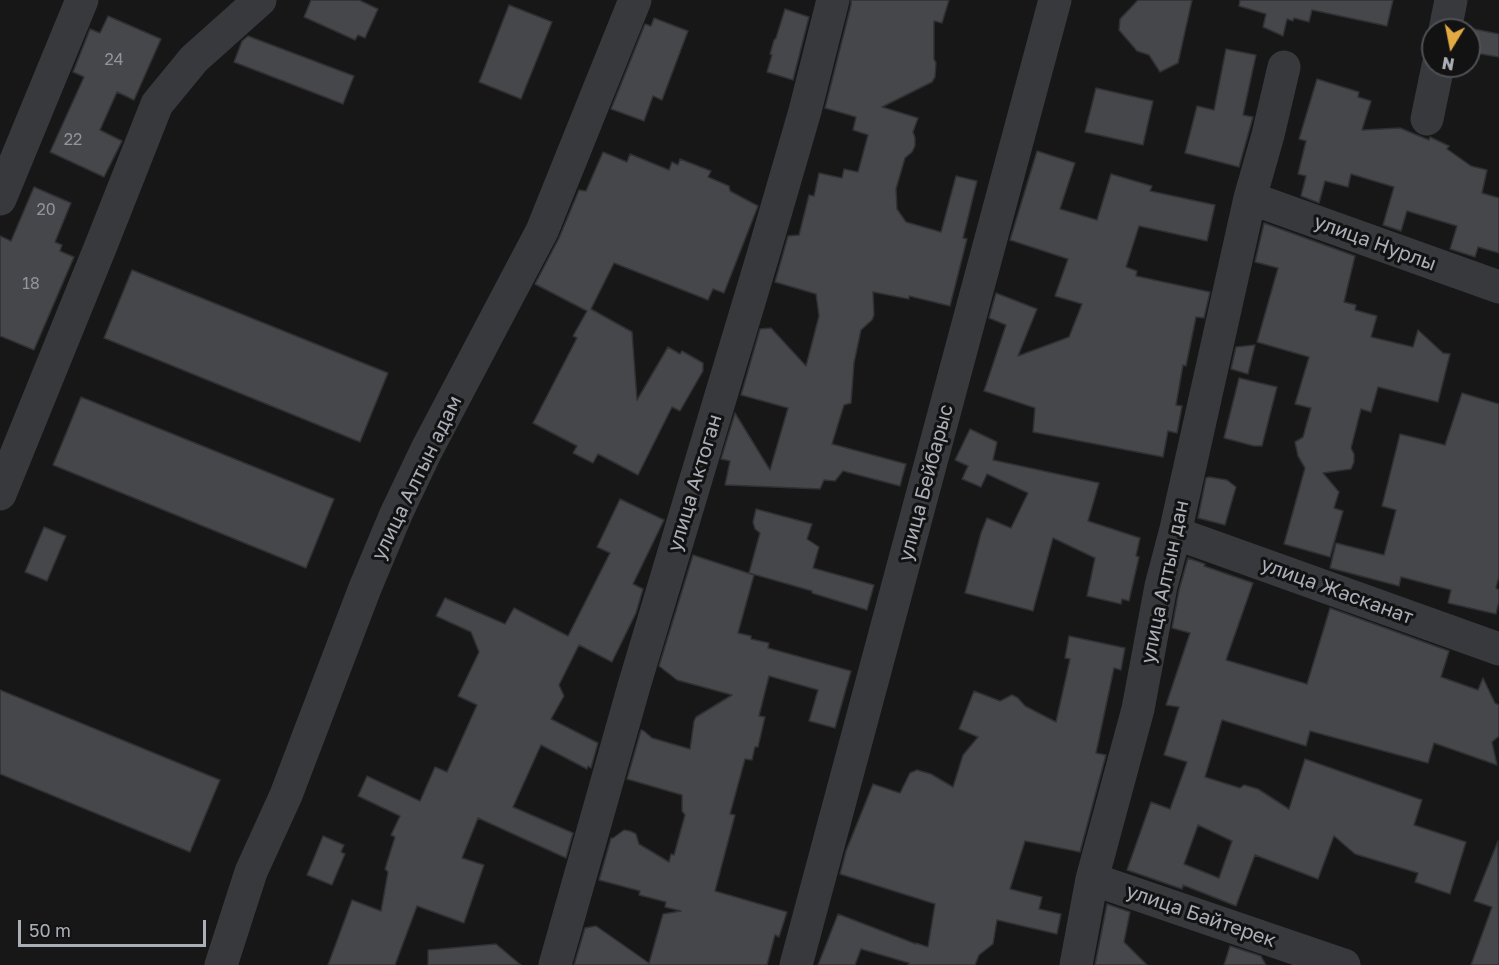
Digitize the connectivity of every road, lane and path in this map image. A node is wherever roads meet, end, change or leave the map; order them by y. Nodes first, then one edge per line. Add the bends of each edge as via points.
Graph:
1 (260, 0) edge
2 (635, 0) edge
3 (833, 0) edge
4 (1055, 0) edge
5 (1451, 0) edge
6 (71, 3) edge
7 (1447, 18) edge
8 (1284, 67) dead end
9 (1436, 78) edge
10 (1427, 119) dead end
11 (1250, 198) junction
12 (0, 200) edge
13 (1499, 287) edge
14 (0, 494) edge
15 (1175, 533) junction
16 (1499, 649) edge
17 (1092, 879) junction
18 (221, 965) edge
19 (555, 965) edge
20 (796, 965) edge
21 (1076, 965) edge
22 (1344, 965) edge

1 - 14 street via 194,59 157,104
2 - 18 street, улица Алтын адам via 542,231 396,514 286,795 251,872
3 - 19 street, улица Актоган via 805,111
4 - 20 street, улица Бейбарыс
5 - 7 street
6 - 12 street
8 - 11 street, улица Алтын дан
9 - 10 street
11 - 13 street, улица Нурлы
11 - 15 street, улица Алтын дан
15 - 16 street, улица Жасканат
15 - 17 street, улица Алтын дан via 1138,709
17 - 21 street, улица Алтын дан
17 - 22 street, улица Байтерек

